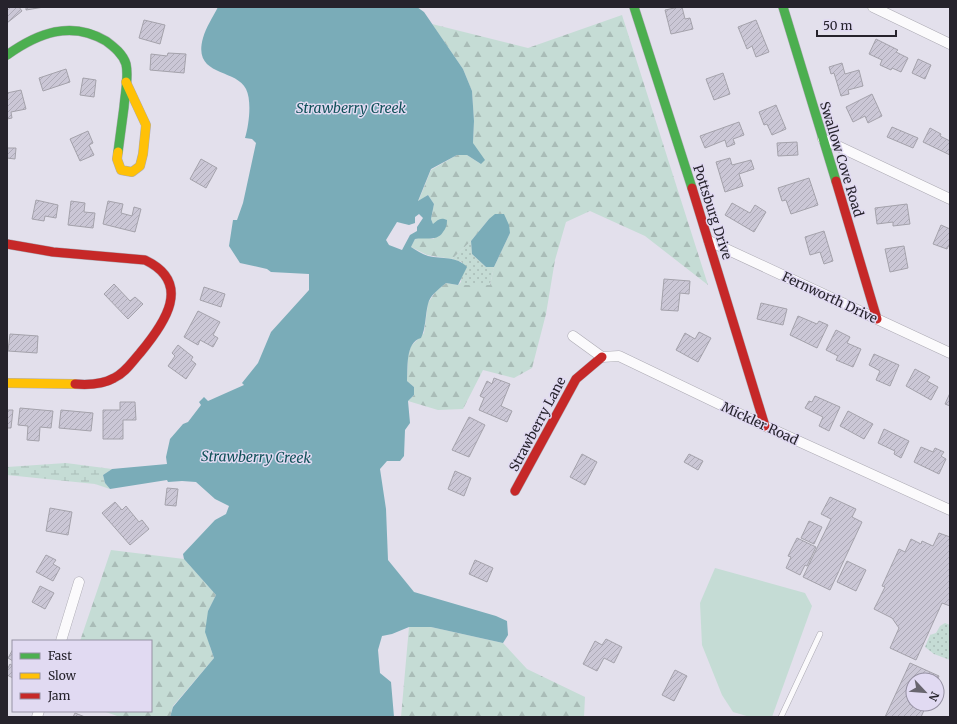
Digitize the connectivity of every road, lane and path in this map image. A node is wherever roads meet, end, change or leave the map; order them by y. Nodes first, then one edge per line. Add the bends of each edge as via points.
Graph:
1 (634, 7) edge
2 (783, 7) edge
3 (873, 7) edge
4 (950, 44) edge
5 (7, 55) edge
6 (126, 82) junction
7 (823, 139) junction
8 (950, 199) edge
9 (709, 241) junction
10 (7, 244) edge
11 (877, 319) junction
12 (573, 336) dead end
13 (950, 353) edge
14 (602, 357) junction
15 (7, 383) edge
16 (765, 426) junction
17 (516, 491) dead end
18 (950, 510) edge
19 (79, 582) dead end
20 (820, 634) dead end
21 (61, 640) edge
22 (780, 717) edge

1 - 9 street, Pottsburg Drive
2 - 7 street, Swallow Cove Road
3 - 4 street
5 - 6 street via 34,38 72,29 106,40 119,50 126,65
6 - 6 street via 117,159 122,170 132,172 140,166 146,125
7 - 8 street
7 - 11 street, Swallow Cove Road
9 - 11 street, Fernworth Drive
9 - 16 street, Pottsburg Drive
10 - 15 street via 52,252 145,260 158,267 167,277 172,298 169,312 155,334 125,370 114,379 88,384
11 - 13 street, Fernworth Drive
12 - 14 street
14 - 16 street, Mickler Road via 619,356
14 - 17 street, Strawberry Lane via 576,379
16 - 18 street, Mickler Road
19 - 21 street
20 - 22 lane

